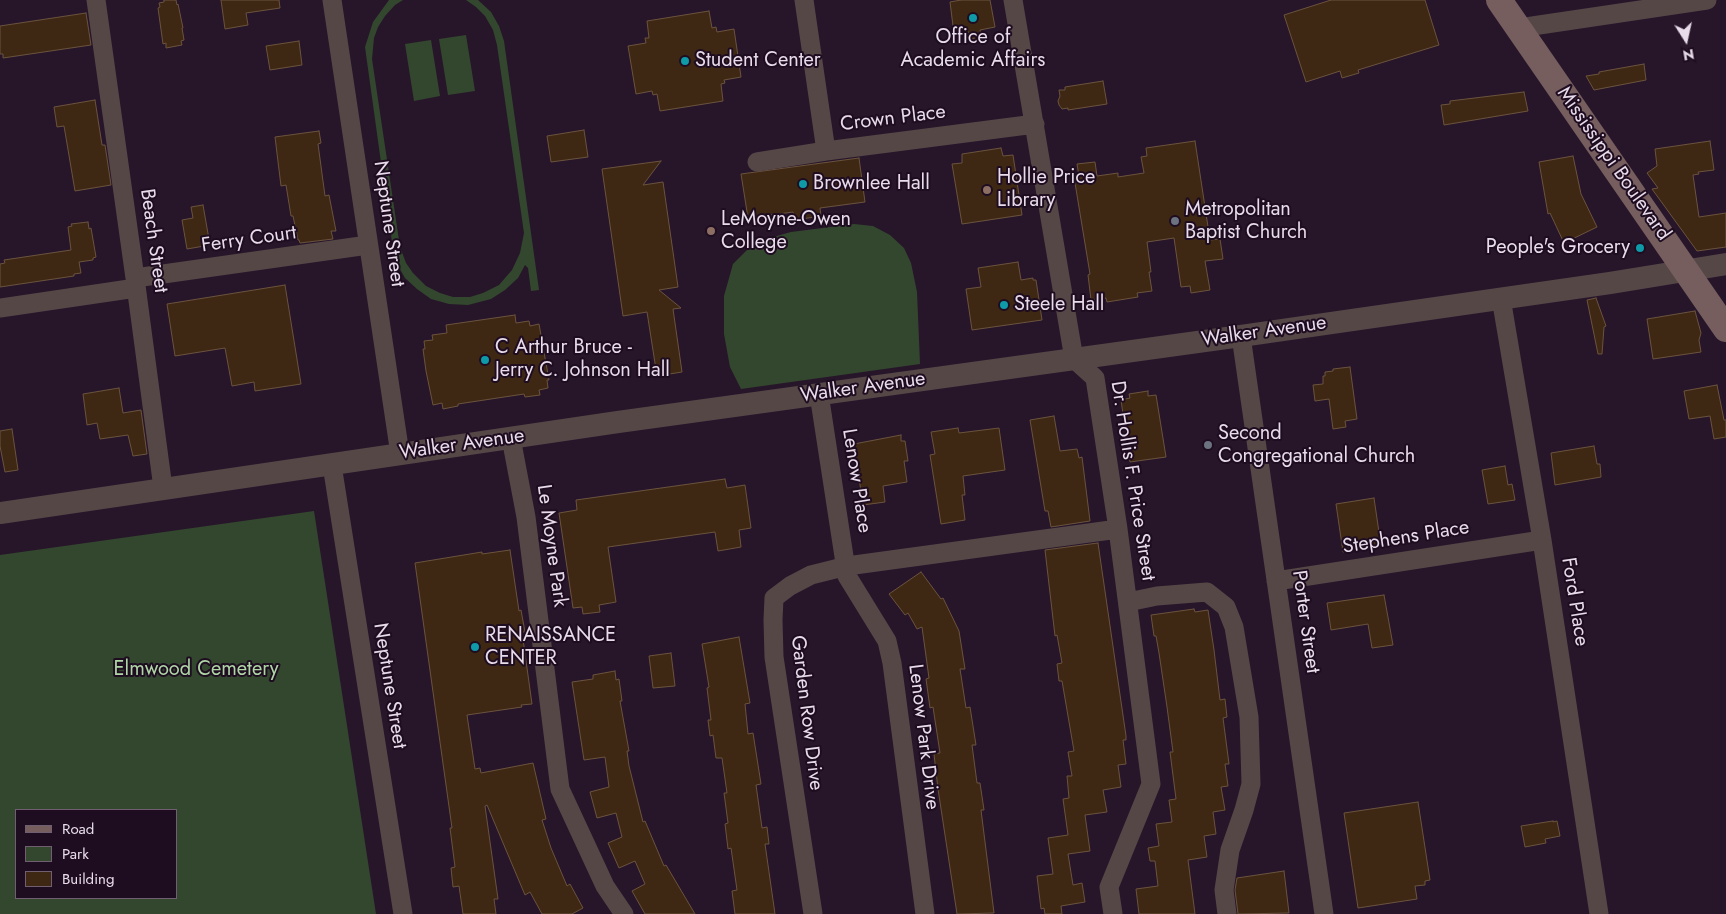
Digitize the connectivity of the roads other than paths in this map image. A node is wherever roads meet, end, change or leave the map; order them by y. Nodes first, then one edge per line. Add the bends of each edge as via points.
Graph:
1 (96, 0) edge
2 (332, 0) edge
3 (1013, 0) edge
4 (1499, 0) edge
5 (1707, 0) edge
6 (805, 1) edge
7 (1519, 28) junction
8 (1035, 124) junction
9 (826, 150) junction
10 (757, 162) dead end
11 (368, 245) junction
12 (1726, 264) edge
13 (1687, 270) junction
14 (136, 283) junction
15 (1501, 298) junction
16 (0, 308) edge
17 (1726, 329) edge
18 (1241, 336) junction
19 (1074, 360) junction
20 (819, 394) junction
21 (511, 438) junction
22 (400, 454) junction
23 (332, 465) junction
24 (163, 488) junction
25 (0, 512) edge
26 (1118, 529) junction
27 (1542, 540) junction
28 (847, 571) junction
29 (1276, 581) junction
30 (1128, 602) junction
31 (403, 914) edge
32 (624, 914) edge
33 (813, 914) edge
34 (925, 914) edge
35 (1113, 914) edge
36 (1227, 914) edge
37 (1324, 914) edge
38 (1599, 914) edge

1 - 14 street, Beach Street
2 - 11 street, Neptune Street
3 - 8 street
4 - 7 main road, Mississippi Boulevard
5 - 7 street
6 - 9 street
7 - 13 main road, Mississippi Boulevard
8 - 9 street, Crown Place
8 - 19 street
9 - 10 street, Crown Place
11 - 14 street, Ferry Court
11 - 22 street, Neptune Street
12 - 13 street, Walker Avenue
13 - 15 street, Walker Avenue
13 - 17 main road, Mississippi Boulevard
14 - 16 street, Ferry Court
14 - 24 street, Beach Street
15 - 18 street, Walker Avenue
15 - 27 street, Ford Place
18 - 19 street, Walker Avenue
18 - 29 street, Porter Street
19 - 20 street, Walker Avenue
19 - 26 street, Dr. Hollis F. Price Street via 1095,378
20 - 21 street, Walker Avenue
20 - 28 street, Lenow Place
21 - 22 street, Walker Avenue
21 - 32 street, Le Moyne Park via 526,517 560,788 605,886
22 - 23 street, Walker Avenue
23 - 24 street, Walker Avenue
23 - 31 street, Neptune Street
24 - 25 street, Walker Avenue
26 - 28 street
26 - 30 street, Dr. Hollis F. Price Street
27 - 29 street, Stephens Place
27 - 38 street, Ford Place
28 - 33 street, Garden Row Drive via 811,575 774,598 774,657
28 - 34 street, Lenow Park Drive via 888,641
29 - 37 street, Porter Street
30 - 35 street, Dr. Hollis F. Price Street via 1151,784 1109,886
30 - 36 street via 1207,592 1226,607 1234,627 1249,717 1251,784 1230,850 1224,890

